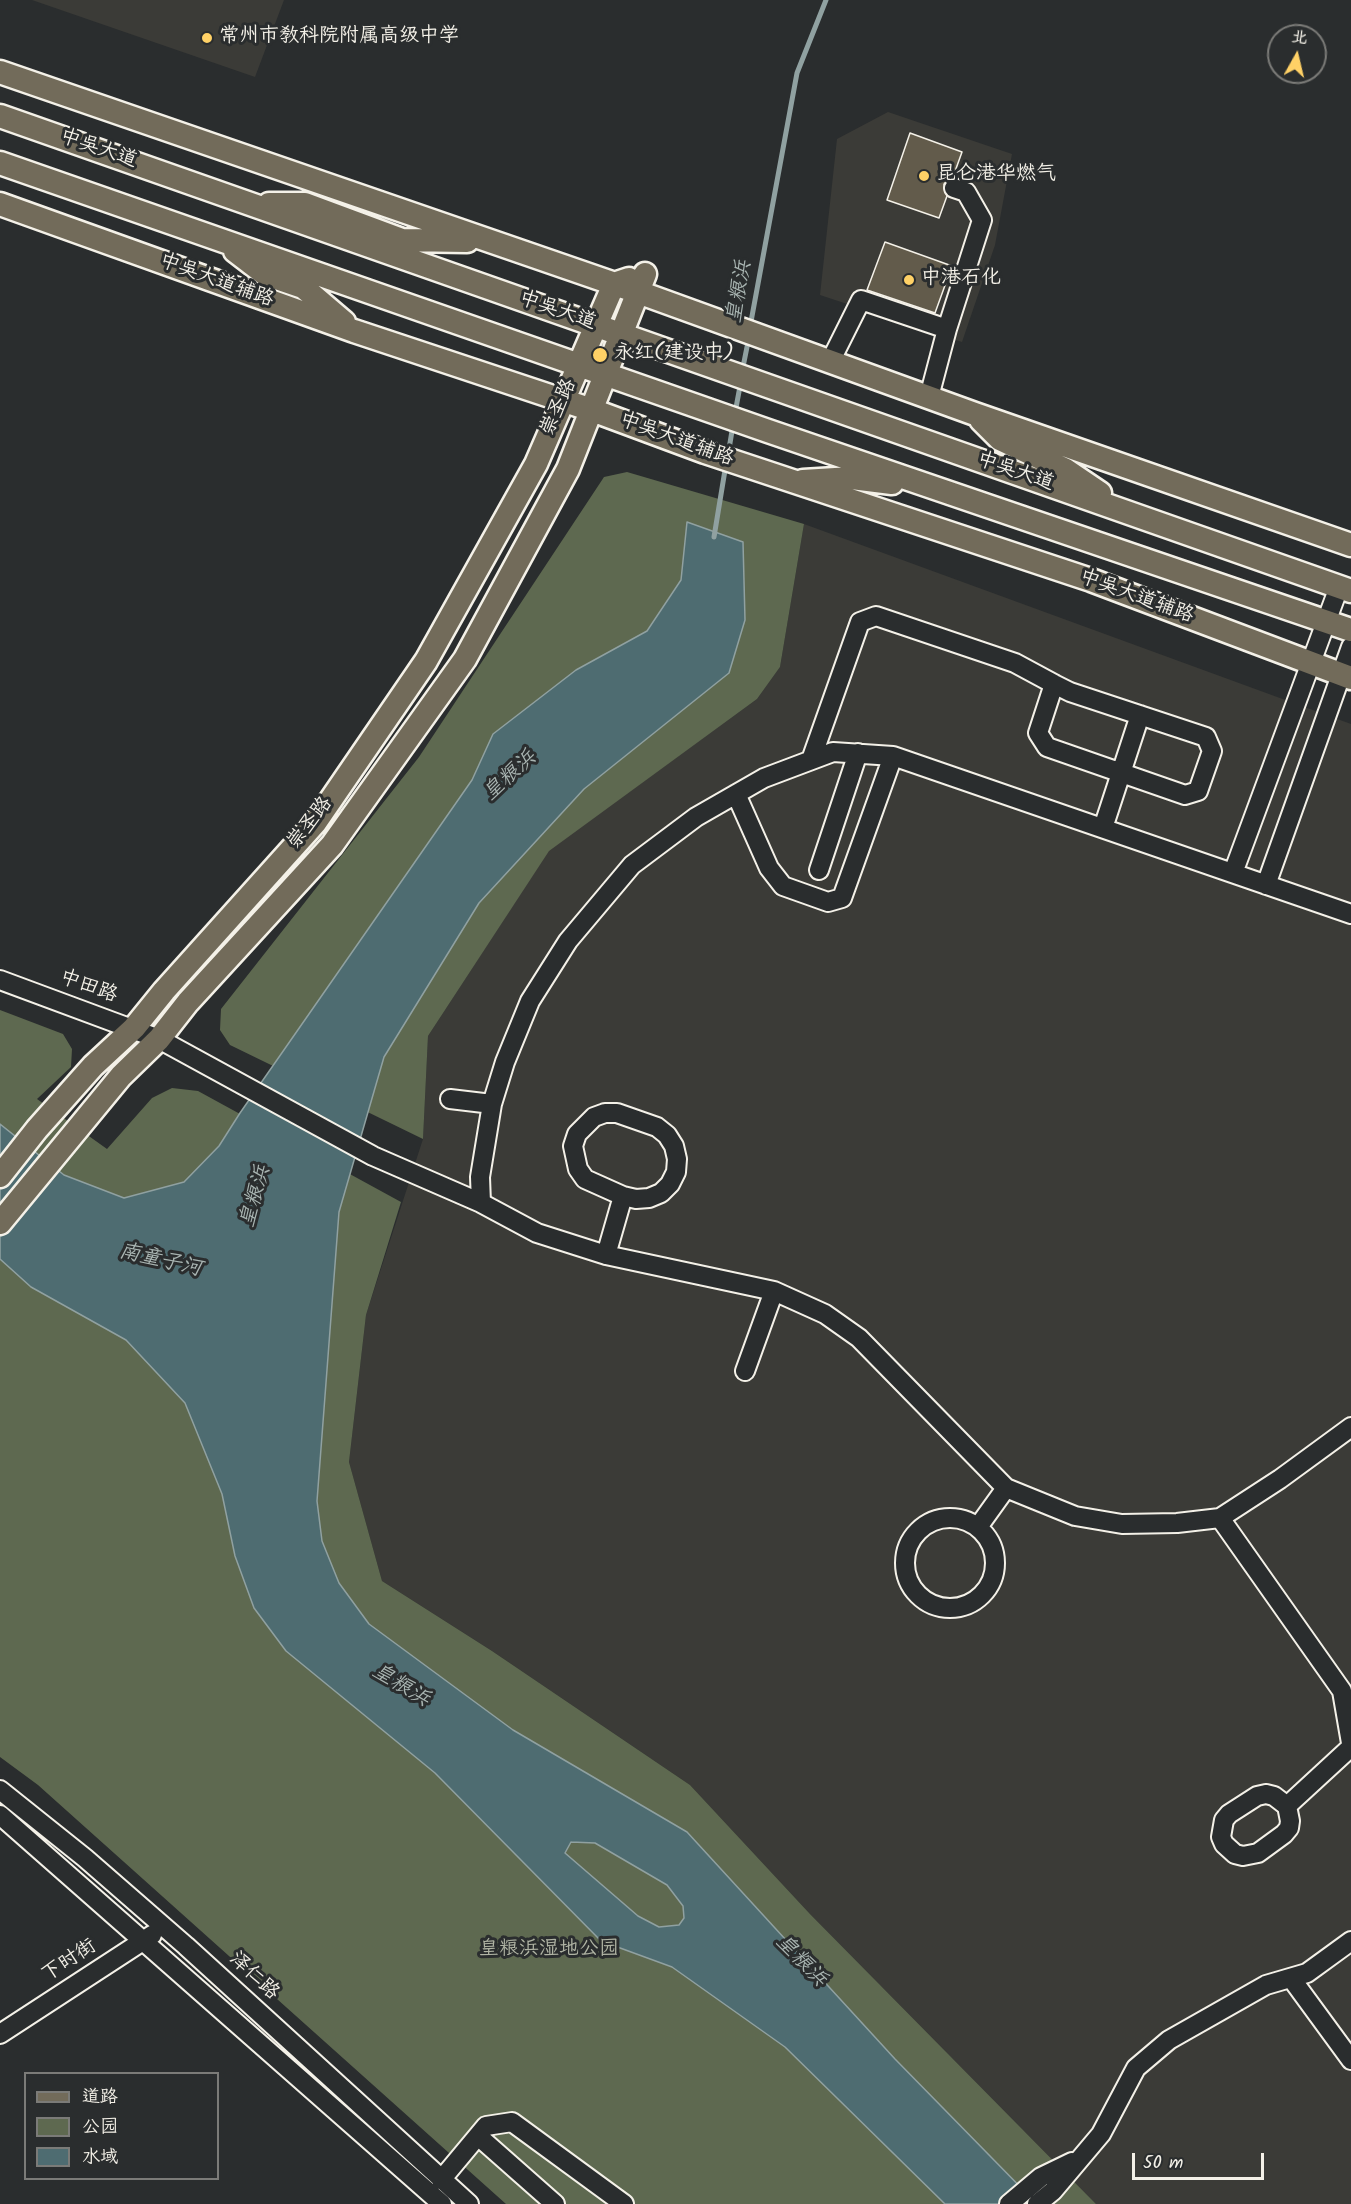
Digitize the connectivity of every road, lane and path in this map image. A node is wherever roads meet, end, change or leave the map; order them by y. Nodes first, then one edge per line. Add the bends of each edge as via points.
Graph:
1 (0, 72) edge
2 (0, 109) edge
3 (0, 116) edge
4 (30, 126) junction
5 (0, 163) edge
6 (954, 188) dead end
7 (0, 204) edge
8 (251, 204) junction
9 (220, 239) junction
10 (489, 241) junction
11 (614, 284) junction
12 (638, 292) junction
13 (596, 326) junction
14 (947, 329) junction
15 (354, 331) junction
16 (622, 334) junction
17 (830, 362) junction
18 (579, 366) junction
19 (606, 375) junction
20 (929, 397) junction
21 (564, 400) junction
22 (592, 410) junction
23 (975, 414) junction
24 (792, 482) junction
25 (931, 488) junction
26 (1126, 511) junction
27 (1351, 545) edge
28 (1347, 589) edge
29 (1326, 622) junction
30 (1351, 630) edge
31 (1351, 647) edge
32 (1311, 663) junction
33 (1346, 676) edge
34 (1054, 684) junction
35 (1140, 715) junction
36 (858, 753) junction
37 (893, 756) junction
38 (811, 760) junction
39 (1122, 773) junction
40 (736, 794) junction
41 (1103, 828) junction
42 (819, 870) dead end
43 (1233, 873) junction
44 (1266, 885) junction
45 (1350, 909) edge
46 (0, 980) edge
47 (134, 1028) junction
48 (159, 1038) junction
49 (450, 1099) dead end
50 (492, 1104) junction
51 (0, 1176) edge
52 (623, 1196) junction
53 (481, 1203) junction
54 (0, 1223) edge
55 (606, 1255) junction
56 (774, 1291) junction
57 (746, 1371) dead end
58 (1351, 1426) edge
59 (1006, 1488) junction
60 (1220, 1518) junction
61 (978, 1527) junction
62 (1351, 1745) edge
63 (0, 1790) edge
64 (1287, 1806) dead end
65 (0, 1815) edge
66 (164, 1927) junction
67 (144, 1940) junction
68 (1351, 1941) edge
69 (1291, 1978) junction
70 (0, 2034) edge
71 (1351, 2060) edge
72 (478, 2136) junction
73 (441, 2180) junction
74 (1047, 2184) junction
75 (442, 2204) edge
76 (469, 2204) edge
77 (555, 2204) edge
78 (624, 2204) edge
79 (1009, 2204) edge
80 (1037, 2204) edge

1 - 10 main road
2 - 4 main road
3 - 4 main road, 中吴大道
4 - 8 main road, 中吴大道
5 - 9 main road, 中吴大道
6 - 14 street via 966,192 982,220
7 - 15 main road, 中吴大道辅路
8 - 10 main road via 305,204 402,240
8 - 13 main road, 中吴大道
9 - 15 main road via 265,274 303,287
9 - 18 main road, 中吴大道
10 - 11 main road
11 - 12 main road
11 - 13 main road, 崇圣路
12 - 16 main road, 崇圣路
12 - 17 main road
13 - 16 main road, 中吴大道
13 - 18 main road, 崇圣路
14 - 17 street via 861,300
14 - 20 street
15 - 21 main road, 中吴大道辅路
16 - 19 main road, 崇圣路
16 - 26 main road, 中吴大道
17 - 20 main road
18 - 19 main road, 中吴大道
18 - 21 main road, 崇圣路
19 - 22 main road, 崇圣路
19 - 25 main road, 中吴大道
20 - 23 main road
21 - 22 main road, 中吴大道辅路
21 - 47 main road, 崇圣路 via 536,464 426,661 315,823
22 - 24 main road, 中吴大道辅路
22 - 48 main road, 崇圣路 via 568,469 465,659 332,845
23 - 26 main road via 1000,440 1066,470
23 - 27 main road
24 - 25 main road via 852,478
24 - 32 main road, 中吴大道辅路 via 1091,580
25 - 29 main road, 中吴大道
26 - 28 main road, 中吴大道
28 - 29 street
29 - 30 main road, 中吴大道
29 - 32 street
31 - 33 street
32 - 33 main road, 中吴大道辅路
32 - 43 street
33 - 44 street
34 - 35 street
34 - 38 street via 1016,663 876,616 860,621
34 - 39 street via 1038,733 1047,747
35 - 39 street
35 - 39 street via 1206,737 1212,751 1198,791 1185,795
36 - 37 street
36 - 38 street via 833,752
36 - 42 street
37 - 40 street via 842,898 828,902 783,886 769,868
37 - 41 street
38 - 40 street via 764,778
39 - 41 street
40 - 50 street via 696,817 632,865 568,941 530,1001
41 - 43 street
43 - 44 street
44 - 45 street
46 - 47 street, 中田路
47 - 48 street, 中田路
47 - 51 main road, 崇圣路 via 93,1066
48 - 53 street, 中田路 via 373,1156
48 - 54 main road, 崇圣路 via 65,1141
49 - 50 street
50 - 53 street via 480,1177
52 - 52 street via 649,1198 661,1193 673,1178 677,1159 674,1146 657,1127 617,1113 605,1113 594,1117 577,1134 574,1158 585,1179
52 - 55 street
53 - 55 street, 中田路 via 537,1233
55 - 56 street, 中田路
56 - 57 street
56 - 59 street, 中田路 via 825,1314 859,1338
58 - 60 street
59 - 60 street via 1075,1516 1122,1524
59 - 61 street
60 - 62 street via 1342,1691
61 - 61 street via 965,1520 935,1520 921,1527 909,1546 905,1568 909,1583 930,1604 944,1608 973,1602 992,1581 996,1566 991,1545
62 - 64 street
63 - 66 street, 泽仁路
65 - 67 street
66 - 67 street, 下时街
66 - 73 street, 泽仁路
67 - 70 street, 下时街
67 - 75 street
68 - 69 street via 1307,1973
69 - 71 street
69 - 74 street via 1266,1985 1169,2040 1136,2068 1101,2134
72 - 73 street
72 - 77 street
72 - 78 street via 486,2126 512,2121
73 - 76 street, 泽仁路
74 - 79 street
74 - 80 street

